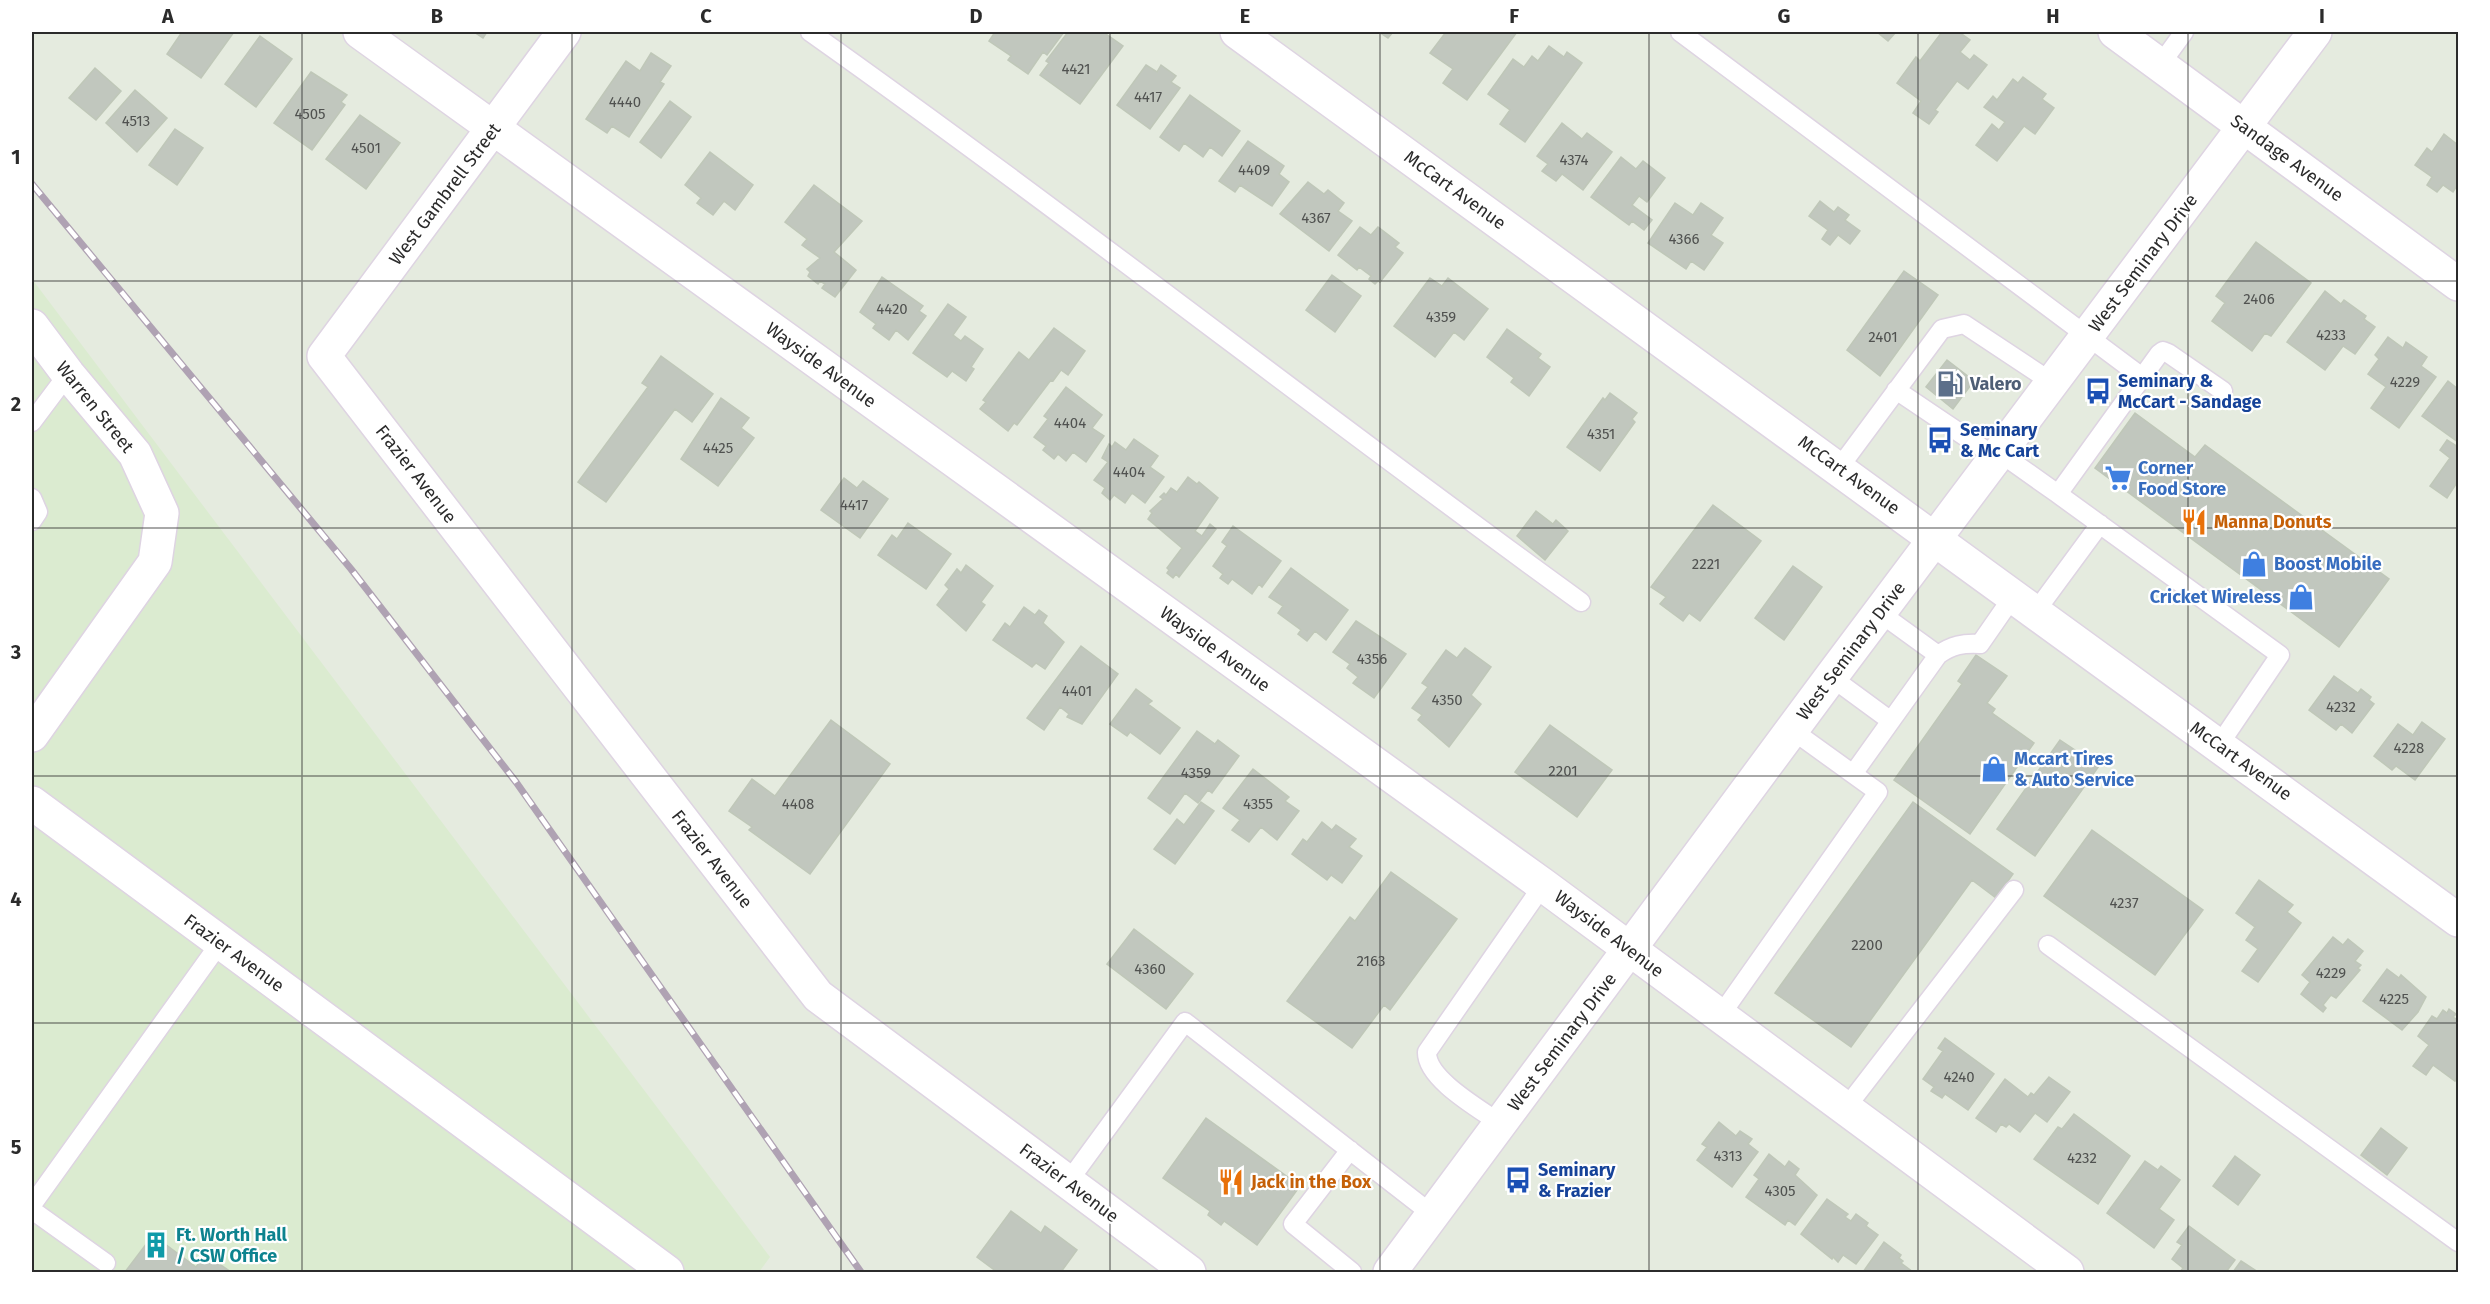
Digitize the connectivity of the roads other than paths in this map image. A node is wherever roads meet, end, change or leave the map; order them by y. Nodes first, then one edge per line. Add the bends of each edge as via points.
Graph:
1 (360, 32) edge
2 (564, 32) edge
3 (810, 32) edge
4 (1237, 32) edge
5 (1680, 32) edge
6 (2115, 32) edge
7 (2184, 32) edge
8 (2315, 32) edge
9 (2160, 65) junction
10 (2245, 127) junction
11 (493, 130) junction
12 (2458, 284) edge
13 (32, 326) edge
14 (2088, 336) junction
15 (324, 356) joint
16 (68, 374) junction
17 (2142, 377) junction
18 (2053, 383) junction
19 (1896, 390) junction
20 (2223, 391) dead end
21 (32, 422) edge
22 (1999, 455) junction
23 (1839, 468) junction
24 (2058, 494) junction
25 (32, 498) edge
26 (32, 520) edge
27 (2100, 524) junction
28 (1936, 538) junction
29 (1581, 602) dead end
30 (2025, 603) junction
31 (1880, 613) junction
32 (1938, 654) junction
33 (1831, 677) junction
34 (1891, 721) junction
35 (1791, 730) junction
36 (32, 735) edge
37 (2219, 746) junction
38 (1853, 774) junction
39 (32, 803) edge
40 (1543, 885) junction
41 (2014, 890) dead end
42 (2458, 920) edge
43 (220, 943) junction
44 (2048, 945) dead end
45 (1630, 951) junction
46 (1720, 1016) junction
47 (1845, 1109) junction
48 (1501, 1124) junction
49 (1350, 1150) junction
50 (1068, 1182) junction
51 (32, 1205) edge
52 (32, 1210) edge
53 (1433, 1215) junction
54 (2458, 1242) edge
55 (106, 1263) dead end
56 (668, 1272) edge
57 (1189, 1272) edge
58 (1352, 1272) edge
59 (1390, 1272) edge
60 (2067, 1272) edge

1 - 11 street, Wayside Avenue
2 - 11 street, West Gambrell Street
3 - 29 lane
4 - 23 street, McCart Avenue
5 - 14 lane
6 - 9 street, Sandage Avenue
7 - 9 lane
8 - 10 street, West Seminary Drive
9 - 10 street, Sandage Avenue
10 - 12 street, Sandage Avenue
10 - 14 street, West Seminary Drive
11 - 15 street, West Gambrell Street
11 - 40 street, Wayside Avenue
13 - 16 street, Warren Street
14 - 17 lane
14 - 18 street, West Seminary Drive
15 - 50 street, Frazier Avenue via 818,996
16 - 21 lane
16 - 36 street, Warren Street via 135,454 162,513 155,562
17 - 20 lane via 2163,351
17 - 24 lane
18 - 19 lane via 1964,324 1942,329
18 - 22 street, West Seminary Drive
19 - 22 lane
19 - 23 lane
22 - 24 lane
22 - 28 street, West Seminary Drive
23 - 28 street, McCart Avenue
24 - 27 lane
25 - 26 lane via 38,512
27 - 30 lane
27 - 37 lane via 2280,655
28 - 30 street, McCart Avenue
28 - 31 street, West Seminary Drive
30 - 32 lane via 1980,644 1949,647
30 - 37 street, McCart Avenue
31 - 32 lane
31 - 33 street, West Seminary Drive
32 - 34 lane
33 - 34 lane
33 - 35 street, West Seminary Drive
34 - 38 lane
35 - 38 lane
35 - 45 street, West Seminary Drive
37 - 42 street, McCart Avenue
38 - 46 lane via 1878,792
39 - 43 street, Frazier Avenue
40 - 45 street, Wayside Avenue
40 - 48 lane via 1427,1052 1429,1064 1438,1077
41 - 47 lane
43 - 51 lane
43 - 56 street, Frazier Avenue
44 - 54 lane
45 - 46 street, Wayside Avenue
45 - 48 street, West Seminary Drive
46 - 47 street, Wayside Avenue
47 - 60 street, Wayside Avenue
48 - 53 street, West Seminary Drive
49 - 50 lane via 1185,1022
49 - 53 lane
49 - 58 lane via 1293,1224
50 - 57 street, Frazier Avenue
52 - 55 lane
53 - 59 street, West Seminary Drive

